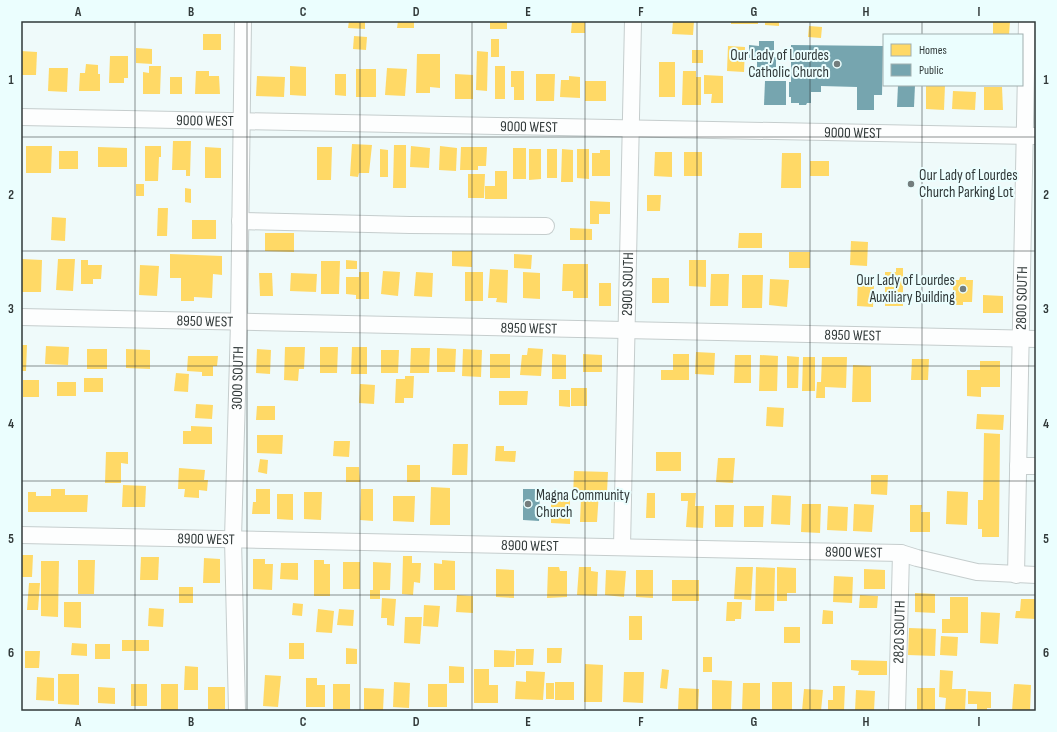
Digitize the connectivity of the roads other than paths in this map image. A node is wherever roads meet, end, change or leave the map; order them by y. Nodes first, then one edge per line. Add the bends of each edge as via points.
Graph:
1 (244, 21) edge
2 (633, 21) edge
3 (1027, 21) edge
4 (21, 117) edge
5 (241, 121) junction
6 (631, 128) junction
7 (1030, 136) edge
8 (240, 221) junction
9 (546, 226) dead end
10 (21, 317) edge
11 (239, 322) junction
12 (627, 330) junction
13 (1028, 338) edge
14 (1018, 466) junction
15 (1036, 466) edge
16 (21, 535) edge
17 (233, 539) junction
18 (622, 547) junction
19 (901, 553) junction
20 (1016, 575) junction
21 (1036, 575) edge
22 (237, 711) edge
23 (897, 711) edge

1 - 5 street, 3000 SOUTH
2 - 6 street, 2900 SOUTH
3 - 7 street, 2800 SOUTH
4 - 5 street, 9000 WEST
5 - 6 street, 9000 WEST
5 - 8 street, 3000 SOUTH
6 - 7 street, 9000 WEST
6 - 12 street, 2900 SOUTH
7 - 13 street, 2800 SOUTH
8 - 9 street
8 - 11 street, 3000 SOUTH
10 - 11 street, 8950 WEST
11 - 12 street, 8950 WEST
11 - 17 street, 3000 SOUTH
12 - 13 street, 8950 WEST
12 - 18 street, 2900 SOUTH
13 - 14 street, 2800 SOUTH
14 - 15 street
14 - 20 street, 2800 SOUTH
16 - 17 street, 8900 WEST
17 - 18 street, 8900 WEST
17 - 22 street, 3000 SOUTH
18 - 19 street, 8900 WEST
19 - 20 street, 8900 WEST via 977,572
19 - 23 street, 2820 SOUTH
20 - 21 street, 8900 WEST

